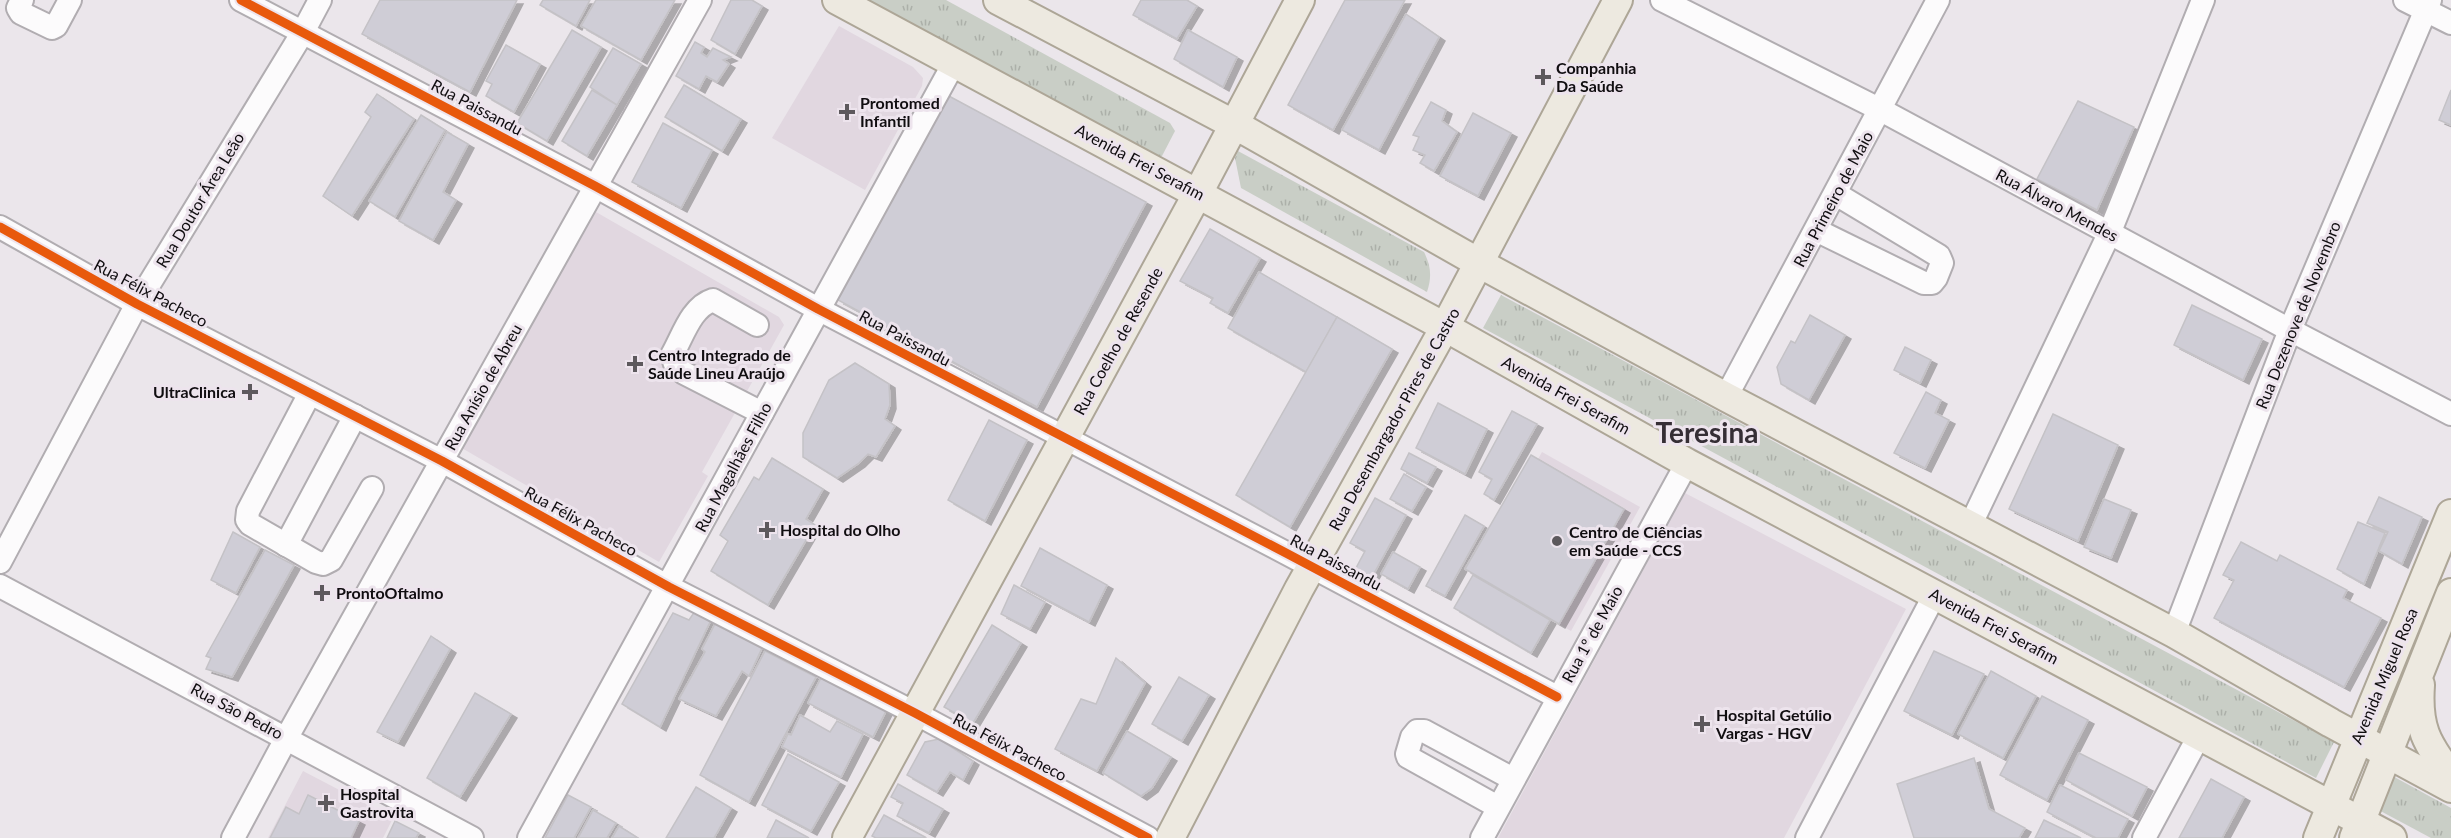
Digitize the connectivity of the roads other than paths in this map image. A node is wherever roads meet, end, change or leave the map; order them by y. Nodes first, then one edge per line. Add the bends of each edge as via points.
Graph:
1 (22, 0) edge
2 (70, 0) edge
3 (241, 0) edge
4 (320, 0) edge
5 (700, 0) edge
6 (837, 0) edge
7 (998, 0) edge
8 (1300, 0) edge
9 (1618, 0) edge
10 (1662, 0) edge
11 (1938, 0) edge
12 (2203, 0) edge
13 (2405, 0) edge
14 (2428, 5) edge
15 (2451, 23) edge
16 (303, 32) junction
17 (954, 63) junction
18 (1881, 110) junction
19 (1234, 125) junction
20 (595, 186) junction
21 (1198, 193) junction
22 (1836, 194) junction
23 (0, 227) edge
24 (1816, 230) junction
25 (2109, 234) junction
26 (1479, 263) junction
27 (137, 304) junction
28 (818, 309) junction
29 (757, 325) dead end
30 (1445, 327) junction
31 (2290, 330) junction
32 (310, 393) junction
33 (1726, 397) junction
34 (762, 413) junction
35 (2451, 414) edge
36 (355, 416) junction
37 (1064, 439) junction
38 (442, 461) junction
39 (1687, 463) junction
40 (372, 488) dead end
41 (2451, 514) edge
42 (1970, 526) junction
43 (286, 545) junction
44 (0, 562) edge
45 (1312, 567) junction
46 (0, 586) edge
47 (669, 587) junction
48 (2451, 593) edge
49 (1935, 594) junction
50 (2174, 633) junction
51 (2421, 667) junction
52 (1557, 697) junction
53 (915, 713) junction
54 (2200, 734) junction
55 (287, 737) junction
56 (2358, 738) junction
57 (2388, 754) junction
58 (2451, 776) edge
59 (1513, 779) junction
60 (2451, 788) edge
61 (2330, 805) junction
62 (1498, 807) junction
63 (2358, 830) edge
64 (233, 838) edge
65 (472, 838) edge
66 (529, 838) edge
67 (847, 838) edge
68 (1148, 838) edge
69 (1170, 838) edge
70 (1482, 838) edge
71 (1807, 838) edge
72 (2144, 838) edge
73 (2318, 838) edge
74 (2392, 838) edge

1 - 2 street via 19,11 52,28
3 - 16 street, Rua Paissandu
4 - 16 street, Rua Doutor Área Leão
5 - 20 street, Rua Anísio de Abreu
6 - 17 main road, Avenida Frei Serafim
7 - 19 main road
8 - 19 main road, Rua Coelho de Resende
9 - 26 main road, Rua Desembargador Pires de Castro
10 - 18 street, Rua Álvaro Mendes
11 - 18 street, Rua Primeiro de Maio
12 - 25 street
13 - 14 street
14 - 15 street
14 - 31 street, Rua Dezenove de Novembro
16 - 20 street, Rua Paissandu
16 - 27 street, Rua Doutor Área Leão
17 - 21 main road, Avenida Frei Serafim
17 - 28 street, Rua Magalhães Filho
18 - 22 street, Rua Primeiro de Maio
18 - 25 street, Rua Álvaro Mendes
19 - 21 main road, Rua Coelho de Resende
19 - 26 main road
20 - 28 street, Rua Paissandu
20 - 38 street, Rua Anísio de Abreu
21 - 30 main road, Avenida Frei Serafim
21 - 37 main road, Rua Coelho de Resende
22 - 24 street, Rua Primeiro de Maio
22 - 24 street via 1939,256 1942,263 1936,278 1932,283 1924,282
23 - 27 street, Rua Félix Pacheco
24 - 33 street, Rua Primeiro de Maio
25 - 31 street, Rua Álvaro Mendes
25 - 42 street
26 - 30 main road, Rua Desembargador Pires de Castro
26 - 33 main road
27 - 32 street, Rua Félix Pacheco
27 - 44 street, Rua Doutor Área Leão
28 - 34 street, Rua Magalhães Filho
28 - 37 street, Rua Paissandu
29 - 34 street via 713,300 704,303 672,355 684,374
30 - 39 main road, Avenida Frei Serafim
30 - 45 main road, Rua Desembargador Pires de Castro
31 - 35 street, Rua Álvaro Mendes
31 - 50 street, Rua Dezenove de Novembro
32 - 36 street, Rua Félix Pacheco
32 - 43 street via 248,511 250,524
33 - 42 main road
34 - 47 street, Rua Magalhães Filho
36 - 38 street, Rua Félix Pacheco
36 - 43 street
37 - 45 street, Rua Paissandu
37 - 53 main road, Rua Coelho de Resende
38 - 47 street, Rua Félix Pacheco
38 - 55 street, Rua Anísio de Abreu
39 - 49 main road, Avenida Frei Serafim
39 - 52 street, Rua 1º de Maio
40 - 43 street via 331,560 316,562
41 - 56 main road, Avenida Miguel Rosa
42 - 50 main road
45 - 52 street, Rua Paissandu
45 - 69 main road, Rua Desembargador Pires de Castro
46 - 55 street, Rua São Pedro
47 - 53 street, Rua Félix Pacheco
47 - 66 street, Rua Magalhães Filho
48 - 51 main road, Avenida Miguel Rosa
49 - 54 main road, Avenida Frei Serafim
49 - 71 street
50 - 56 main road
51 - 57 main road, Avenida Miguel Rosa
51 - 58 main road via 2423,733
52 - 59 street, Rua 1º de Maio
53 - 67 main road, Rua Coelho de Resende
53 - 68 street, Rua Félix Pacheco
54 - 61 main road, Avenida Frei Serafim
54 - 72 street
55 - 64 street, Rua Anísio de Abreu
55 - 65 street, Rua São Pedro
56 - 57 main road
56 - 61 main road, Avenida Miguel Rosa
57 - 60 main road
57 - 63 main road, Avenida Miguel Rosa
59 - 62 street, Rua 1º de Maio
59 - 62 street via 1424,731 1412,736 1408,757
61 - 63 main road, Avenida Frei Serafim
61 - 73 main road, Avenida Miguel Rosa
62 - 70 street, Rua 1º de Maio
63 - 74 main road, Avenida Frei Serafim

